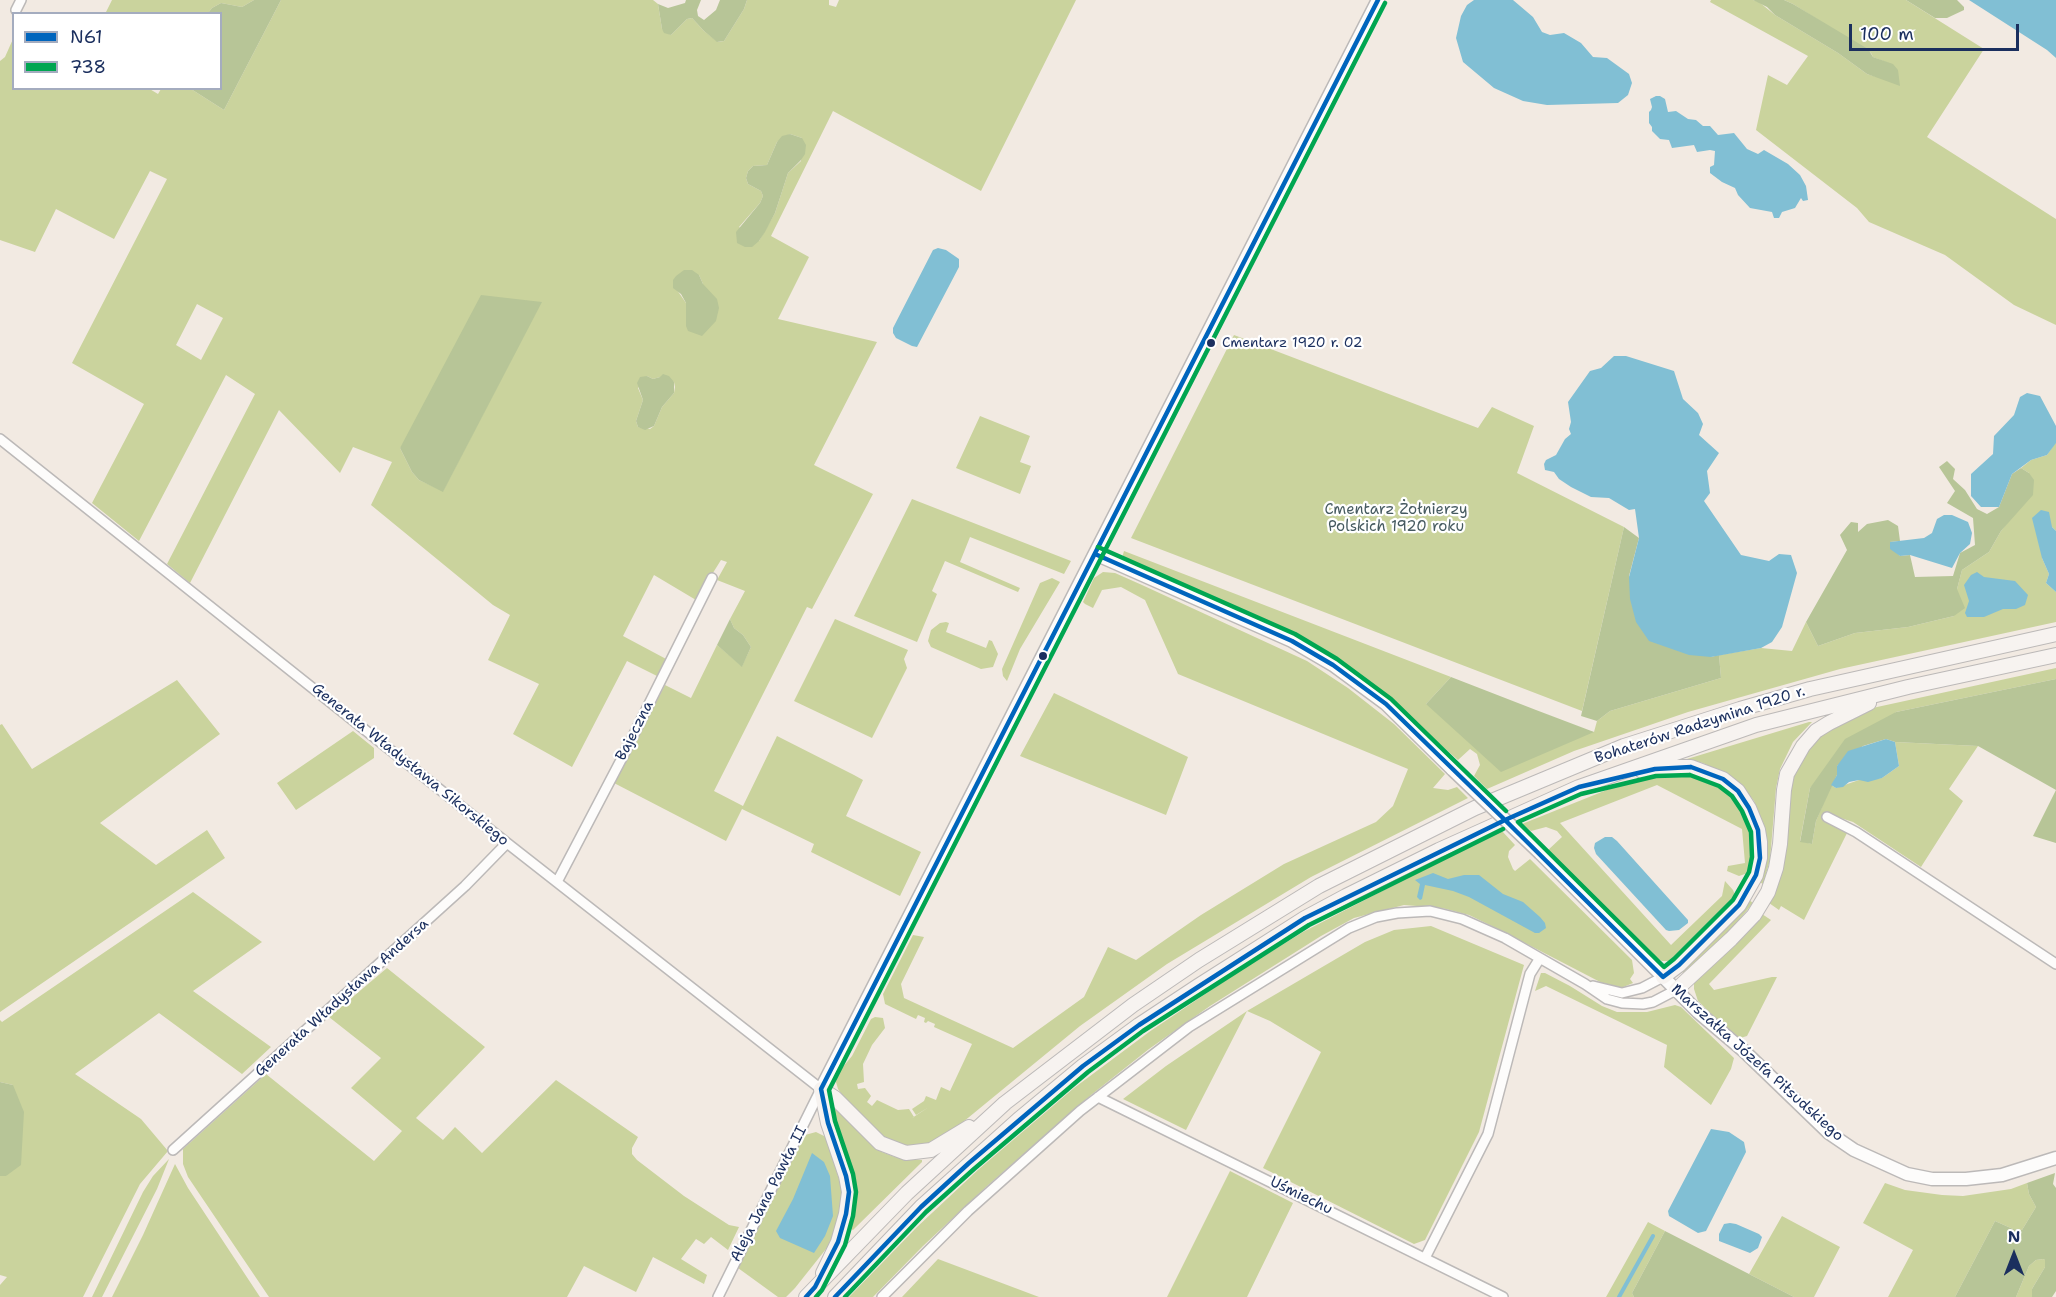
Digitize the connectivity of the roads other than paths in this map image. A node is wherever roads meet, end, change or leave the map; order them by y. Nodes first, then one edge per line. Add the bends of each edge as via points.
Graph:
1 (21, 0) edge
2 (1377, 0) edge
3 (16, 10) dead end
4 (0, 439) edge
5 (1095, 554) junction
6 (712, 578) dead end
7 (2056, 634) edge
8 (2056, 655) edge
9 (1908, 687) junction
10 (1579, 787) junction
11 (1827, 817) dead end
12 (507, 843) junction
13 (556, 882) junction
14 (1540, 958) junction
15 (2056, 964) edge
16 (1663, 977) junction
17 (1585, 984) junction
18 (1676, 990) junction
19 (821, 1089) junction
20 (1098, 1097) junction
21 (1005, 1103) junction
22 (173, 1150) dead end
23 (2056, 1158) edge
24 (1425, 1258) junction
25 (811, 1292) edge
26 (717, 1297) edge
27 (834, 1297) edge
28 (882, 1297) edge
29 (1503, 1297) edge

1 - 3 street
2 - 5 street, Aleja Jana Pawła II
4 - 12 street, Generała Władysława Sikorskiego
5 - 16 street, Marszałka Józefa Piłsudskiego, bridge via 1292,641 1386,704
5 - 19 street, Aleja Jana Pawła II
6 - 13 street, Bajeczna
7 - 21 main road, Bohaterów Radzymina 1920 r. via 1810,689 1740,709 1624,746 1475,808 1273,914 1106,1025
8 - 9 main road, Bohaterów Radzymina 1920 r.
9 - 10 main road, Bohaterów Radzymina 1920 r. via 1756,725
9 - 18 main road via 1829,723 1803,746 1787,774 1780,844 1768,892 1754,915
10 - 16 main road via 1655,769 1691,767 1723,779 1738,791 1749,808 1758,830 1760,858 1750,887 1715,930
10 - 27 main road, Bohaterów Radzymina 1920 r. via 1439,850 1305,918 1139,1025 1018,1120 921,1207
11 - 15 street via 1856,832
12 - 13 street, Generała Władysława Sikorskiego
12 - 22 street, Generała Władysława Andersa via 465,886
13 - 19 street, Generała Władysława Sikorskiego
14 - 17 street
14 - 20 street via 1462,919 1418,911 1376,917 1349,928 1189,1027
14 - 24 street via 1530,974 1488,1134
16 - 17 street via 1622,993
16 - 18 street, Marszałka Józefa Piłsudskiego
17 - 18 street via 1607,999 1631,1004 1653,1002
18 - 23 street, Marszałka Józefa Piłsudskiego via 1829,1133 1882,1165 1932,1179 1966,1179 2002,1175
19 - 21 main road via 880,1143 906,1152 941,1146
19 - 25 main road via 849,1192 838,1242
19 - 26 street, Aleja Jana Pawła II
20 - 24 street, Uśmiechu
20 - 28 street via 968,1210
21 - 25 main road via 907,1193
24 - 29 street, Uśmiechu

